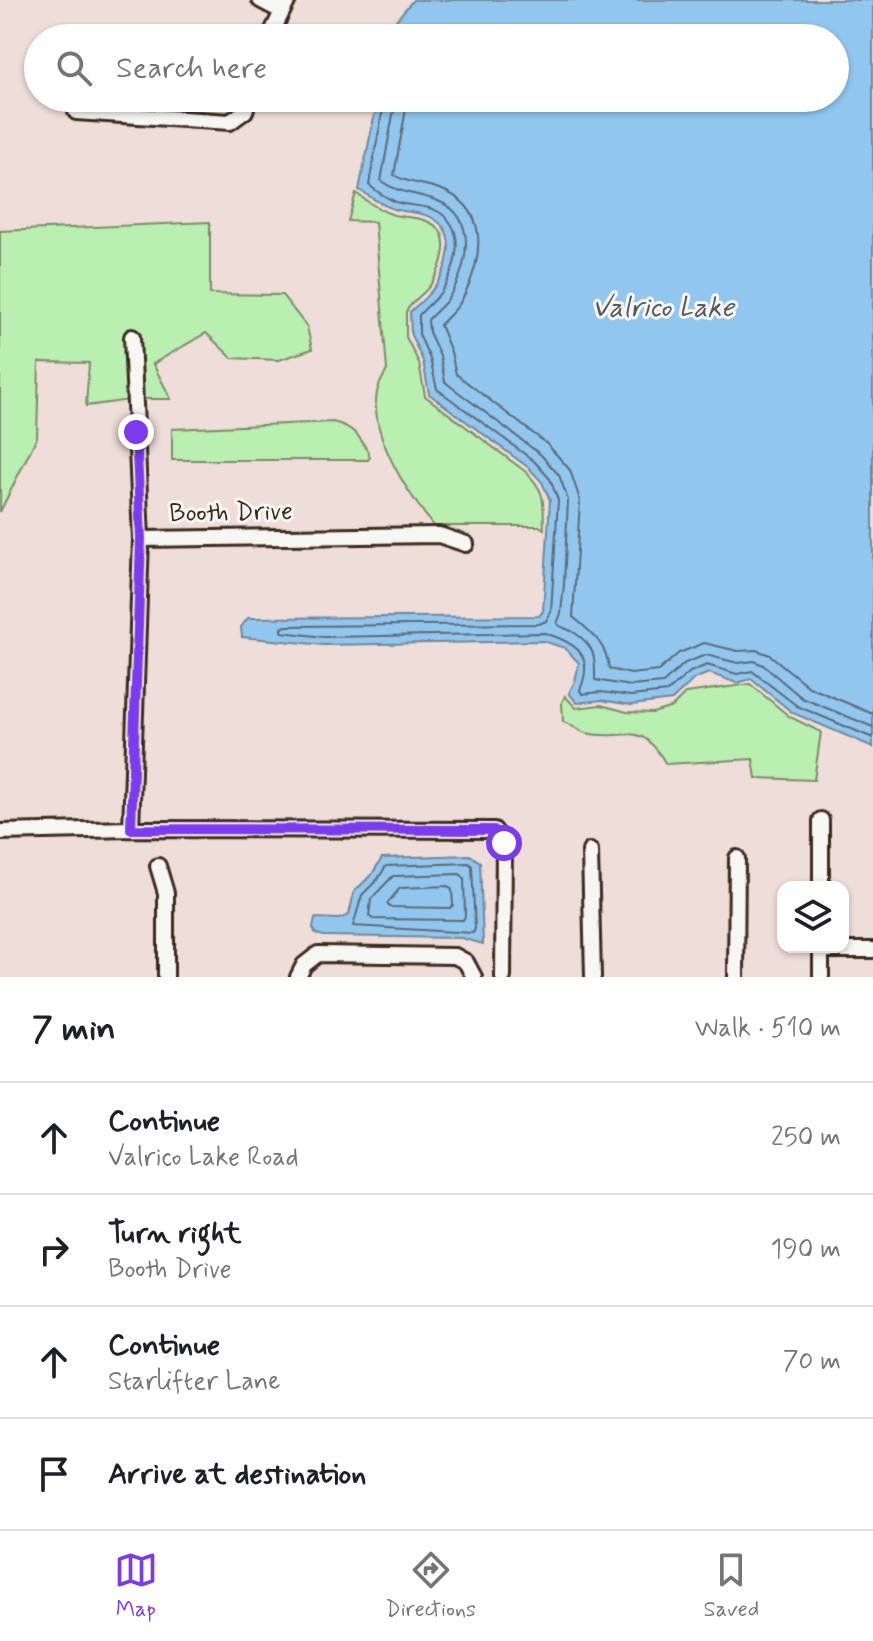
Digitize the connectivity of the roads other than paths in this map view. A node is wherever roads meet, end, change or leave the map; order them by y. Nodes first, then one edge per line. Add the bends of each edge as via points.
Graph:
1 (260, 0) edge
2 (285, 5) edge
3 (276, 24) edge
4 (76, 112) dead end
5 (244, 112) edge
6 (132, 337) dead end
7 (141, 539) junction
8 (466, 544) dead end
9 (821, 820) dead end
10 (131, 829) junction
11 (0, 832) edge
12 (590, 851) dead end
13 (737, 858) dead end
14 (158, 866) dead end
15 (821, 881) edge
16 (849, 950) edge
17 (873, 950) edge
18 (821, 953) edge
19 (166, 977) edge
20 (298, 977) edge
21 (474, 977) edge
22 (503, 977) edge
23 (593, 977) edge
24 (736, 977) edge
25 (821, 977) edge

1 - 2 street
2 - 3 street
4 - 5 street via 230,122
6 - 7 street
7 - 8 street, Booth Drive via 439,535
7 - 10 street, Booth Drive
9 - 15 street
10 - 11 street
10 - 22 street via 494,830 504,843
12 - 23 street
13 - 24 street
14 - 19 street via 166,893
16 - 17 street
18 - 25 street
20 - 21 street via 318,954 455,956 466,962

